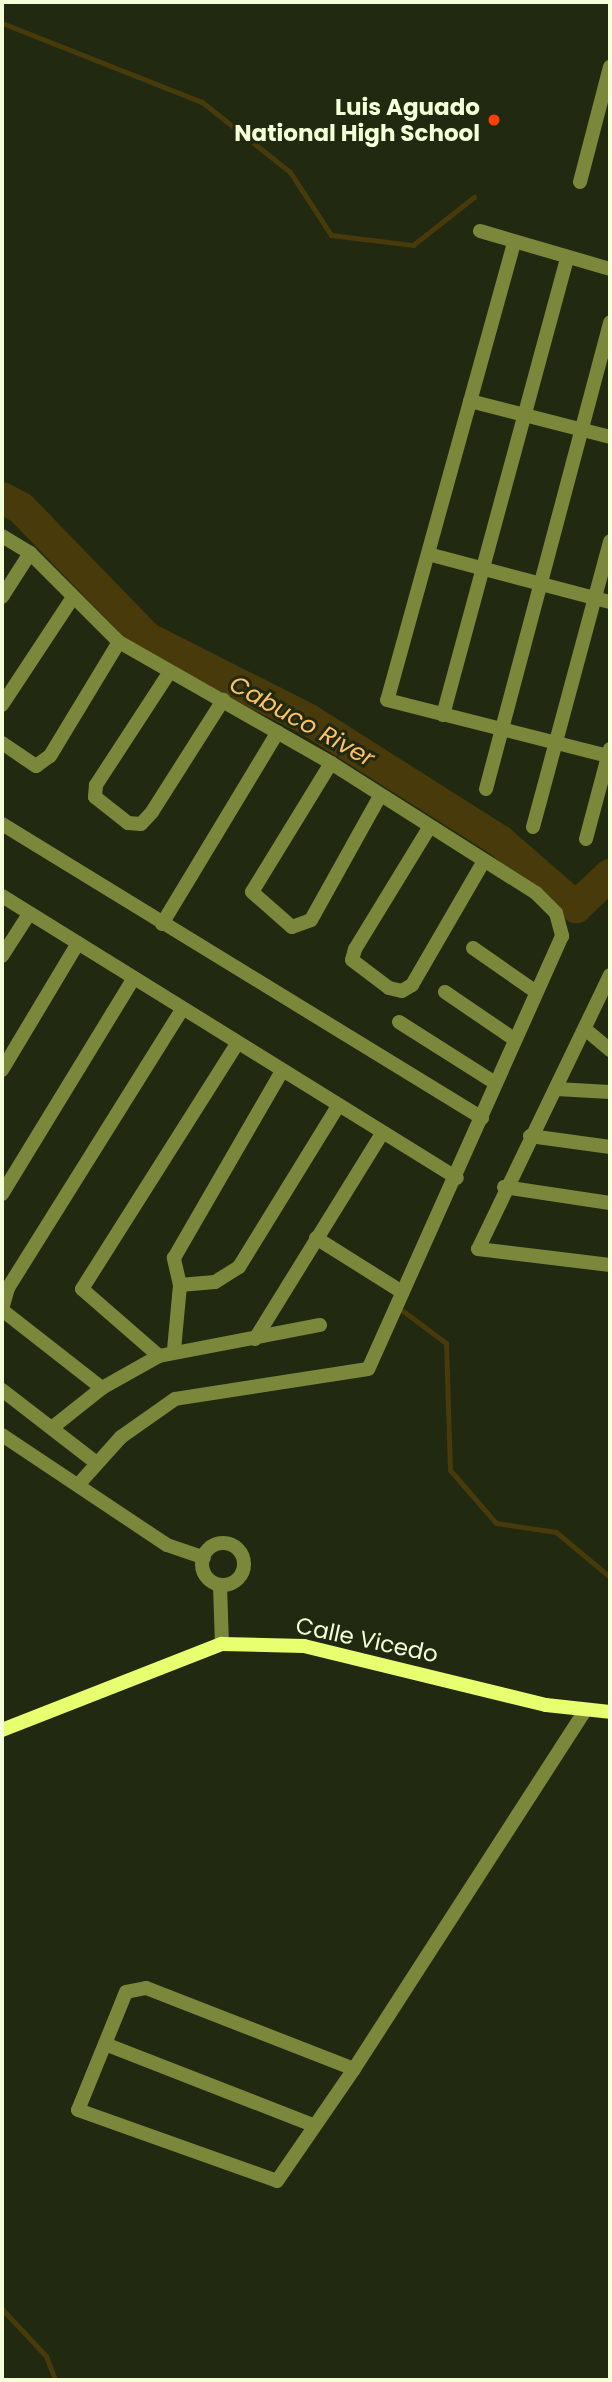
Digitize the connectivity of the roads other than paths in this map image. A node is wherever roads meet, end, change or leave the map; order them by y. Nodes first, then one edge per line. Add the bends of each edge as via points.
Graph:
1 (610, 67) edge
2 (580, 182) dead end
3 (480, 231) dead end
4 (514, 243) junction
5 (567, 258) junction
6 (610, 268) edge
7 (610, 322) edge
8 (470, 401) junction
9 (523, 412) junction
10 (582, 430) junction
11 (610, 437) edge
12 (2, 536) edge
13 (610, 541) edge
14 (30, 553) junction
15 (428, 554) junction
16 (483, 568) junction
17 (540, 584) junction
18 (2, 597) edge
19 (595, 597) junction
20 (72, 599) junction
21 (610, 602) edge
22 (119, 642) junction
23 (169, 673) junction
24 (223, 700) junction
25 (2, 705) edge
26 (443, 715) junction
27 (501, 731) junction
28 (278, 732) junction
29 (2, 743) edge
30 (556, 744) junction
31 (609, 753) edge
32 (331, 763) junction
33 (485, 789) dead end
34 (379, 798) junction
35 (2, 824) edge
36 (533, 827) dead end
37 (429, 828) junction
38 (586, 839) dead end
39 (484, 861) junction
40 (2, 895) edge
41 (29, 914) junction
42 (162, 924) junction
43 (78, 943) junction
44 (473, 948) dead end
45 (2, 956) edge
46 (610, 977) edge
47 (134, 978) junction
48 (445, 992) dead end
49 (536, 992) junction
50 (182, 1010) junction
51 (400, 1022) dead end
52 (584, 1029) junction
53 (514, 1039) junction
54 (236, 1045) junction
55 (610, 1049) edge
56 (2, 1070) edge
57 (281, 1073) junction
58 (492, 1081) junction
59 (556, 1089) junction
60 (610, 1092) edge
61 (337, 1108) junction
62 (482, 1118) junction
63 (381, 1135) junction
64 (530, 1136) junction
65 (610, 1147) edge
66 (457, 1178) junction
67 (504, 1187) junction
68 (2, 1194) edge
69 (610, 1203) edge
70 (316, 1238) junction
71 (610, 1265) edge
72 (180, 1285) junction
73 (402, 1292) junction
74 (2, 1309) edge
75 (320, 1325) dead end
76 (255, 1339) junction
77 (174, 1350) junction
78 (159, 1356) junction
79 (102, 1388) junction
80 (2, 1390) edge
81 (53, 1427) junction
82 (2, 1435) edge
83 (95, 1462) junction
84 (78, 1485) junction
85 (204, 1558) junction
86 (220, 1585) junction
87 (222, 1644) junction
88 (585, 1710) junction
89 (610, 1712) edge
90 (2, 1730) edge
91 (105, 2044) junction
92 (354, 2069) junction
93 (315, 2126) junction

1 - 2 street
3 - 4 street
4 - 5 street
4 - 8 street
5 - 6 street
5 - 9 street
7 - 10 street
8 - 9 street
8 - 15 street
9 - 10 street
9 - 16 street
10 - 11 street
10 - 17 street
12 - 14 street
13 - 19 street
14 - 18 street
14 - 20 street
15 - 16 street
15 - 26 street via 387,700
16 - 17 street
16 - 26 street
17 - 19 street
17 - 27 street
19 - 21 street
19 - 30 street
20 - 22 street
20 - 25 street
22 - 23 street
22 - 29 street via 50,756 36,766
23 - 24 street
23 - 24 street via 96,785 95,797 128,822 142,824 152,812
24 - 28 street
26 - 27 street
27 - 30 street
27 - 33 street
28 - 32 street
28 - 42 street
30 - 31 street
30 - 36 street
31 - 38 street
32 - 34 street
32 - 34 street via 252,892 292,927 311,920
34 - 37 street
35 - 42 street
37 - 39 street
37 - 39 street via 352,960 389,988 402,992 412,985
39 - 49 street via 547,901 561,924 559,947
40 - 41 street
41 - 43 street
41 - 45 street
42 - 62 street
43 - 47 street
43 - 56 street
44 - 49 street
46 - 52 street
47 - 50 street
47 - 68 street
48 - 53 street
49 - 53 street
50 - 54 street
50 - 74 street via 8,1288
51 - 58 street
52 - 55 street
52 - 59 street
53 - 58 street
54 - 57 street
54 - 78 street via 82,1289
57 - 61 street
57 - 72 street via 174,1258
58 - 62 street
59 - 60 street
59 - 64 street
61 - 63 street
61 - 72 street via 239,1267 215,1282
62 - 66 street
63 - 66 street
63 - 70 street
64 - 65 street
64 - 67 street
66 - 73 street
67 - 69 street
67 - 71 street via 478,1249
70 - 73 street
70 - 76 street
72 - 77 street
73 - 83 street via 368,1369 175,1399
74 - 79 street
75 - 76 street
76 - 77 street
77 - 78 street
78 - 79 street
79 - 81 street
80 - 81 street
81 - 83 street
82 - 84 street
83 - 84 street
84 - 85 street via 167,1545
85 - 86 street via 206,1576
85 - 86 street via 222,1543 241,1553 242,1574
86 - 87 street
87 - 88 street, Calle Vicedo via 304,1647
87 - 90 street, Calle Vicedo
88 - 89 street, Calle Vicedo
88 - 92 street
91 - 92 street via 126,1992 145,1988
91 - 93 street
91 - 93 street via 78,2110 277,2181
92 - 93 street

